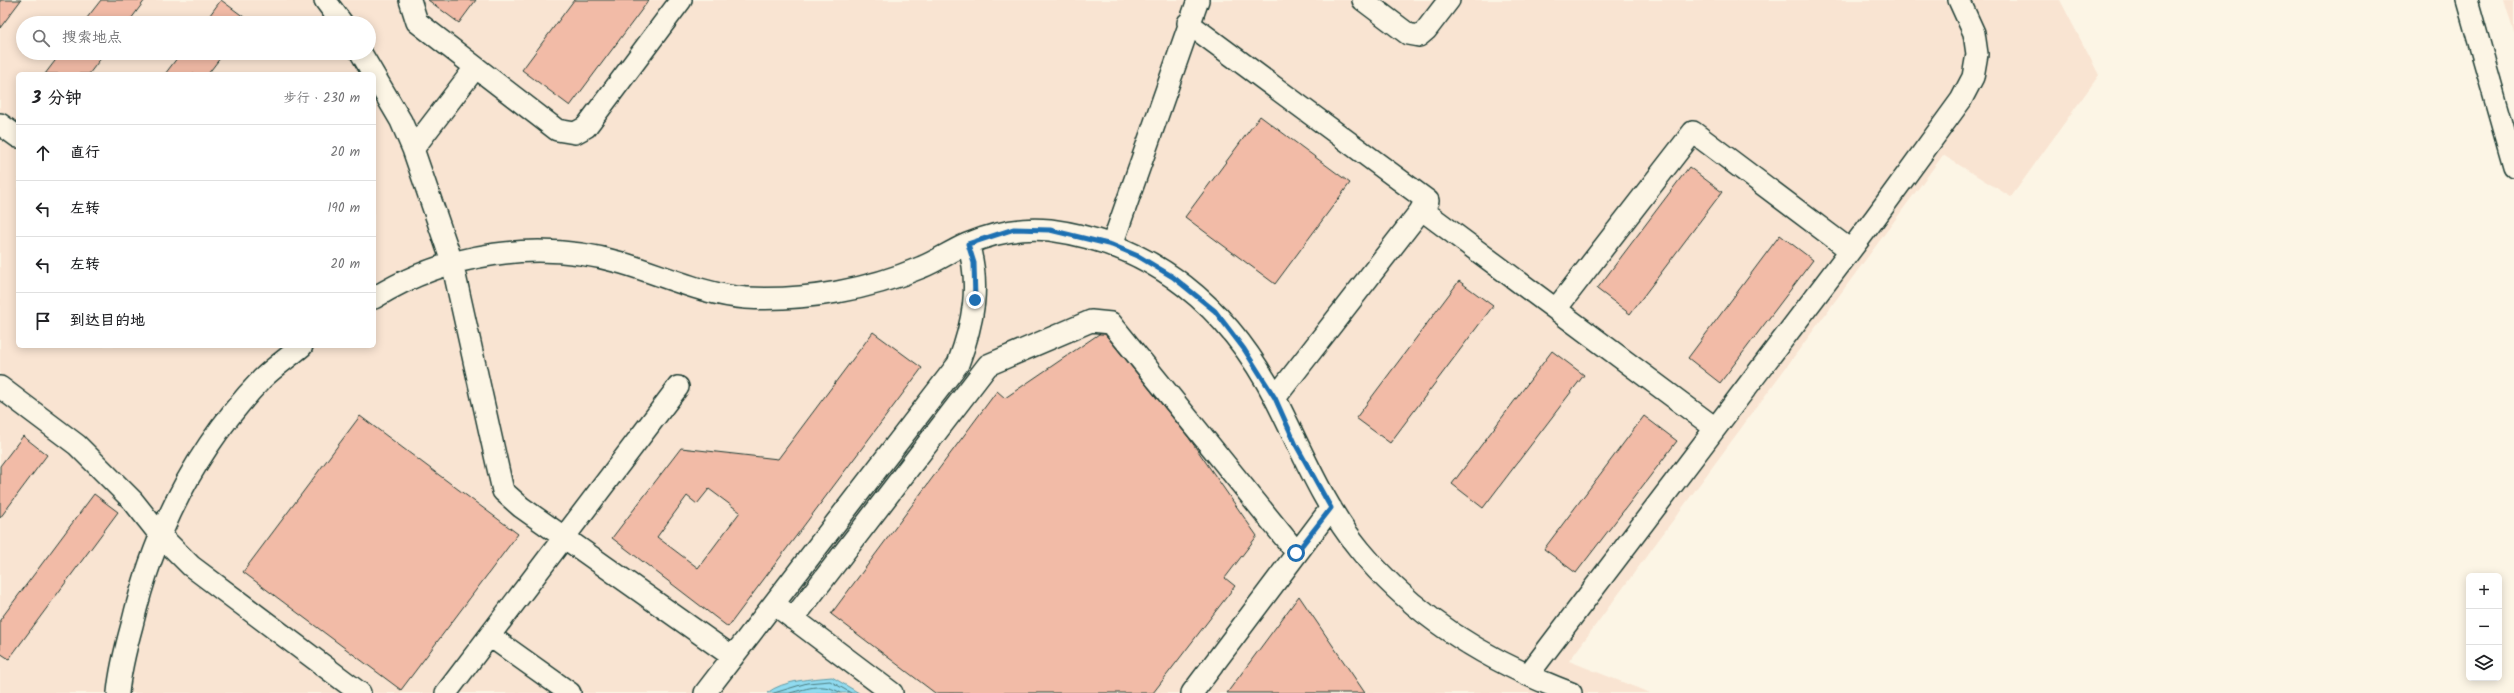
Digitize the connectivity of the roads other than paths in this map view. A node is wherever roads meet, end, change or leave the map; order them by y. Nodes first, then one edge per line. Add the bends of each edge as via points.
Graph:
1 (325, 0) edge
2 (410, 0) edge
3 (681, 0) edge
4 (1198, 0) edge
5 (1363, 0) edge
6 (1449, 0) edge
7 (1959, 0) edge
8 (2467, 0) edge
9 (337, 16) edge
10 (1188, 23) junction
11 (366, 60) edge
12 (475, 68) junction
13 (373, 72) edge
14 (376, 77) edge
15 (0, 124) edge
16 (16, 136) edge
17 (414, 149) junction
18 (2514, 166) edge
19 (1421, 209) junction
20 (968, 244) junction
21 (1112, 245) junction
22 (1850, 250) junction
23 (452, 262) junction
24 (376, 297) edge
25 (1556, 309) junction
26 (299, 348) edge
27 (678, 387) dead end
28 (0, 388) edge
29 (1275, 398) junction
30 (1715, 428) junction
31 (1331, 508) junction
32 (160, 535) junction
33 (564, 537) junction
34 (1296, 553) junction
35 (774, 604) junction
36 (793, 619) junction
37 (490, 636) junction
38 (733, 657) junction
39 (1528, 674) junction
40 (118, 693) edge
41 (360, 693) edge
42 (446, 693) edge
43 (570, 693) edge
44 (705, 693) edge
45 (892, 693) edge
46 (1192, 693) edge
47 (1571, 693) edge

1 - 9 street
2 - 12 street via 417,22
3 - 12 street via 586,127 575,133 557,130
4 - 10 street
5 - 6 street via 1408,34 1419,36
7 - 22 street via 1974,33 1977,54 1972,77 1961,100
8 - 18 street
10 - 19 street via 1428,201
10 - 21 street
11 - 13 street
12 - 17 street
14 - 17 street
15 - 16 street
17 - 23 street
19 - 25 street
19 - 29 street
20 - 21 street via 1014,229 1050,230
20 - 23 street via 923,267 860,288 796,297 744,298 711,291 620,262 568,251 519,250
20 - 35 street via 974,263 975,300 970,331 958,364
21 - 29 street via 1138,256 1173,277 1215,311 1244,349
22 - 25 street via 1693,132
22 - 30 street
23 - 24 street via 397,284
23 - 33 street via 503,491
25 - 30 street
26 - 32 street via 263,378 227,419 190,470
27 - 33 street
28 - 32 street via 77,444 133,501
29 - 31 street via 1296,445
30 - 39 street
31 - 34 street
31 - 39 street via 1359,550 1403,596 1450,632 1503,664
32 - 40 street via 138,598 119,678
32 - 41 street via 202,575
33 - 37 street
33 - 38 street
34 - 36 street via 1111,323 1092,321 988,365
34 - 46 street
35 - 36 street
35 - 38 street
36 - 45 street
37 - 42 street
37 - 43 street
38 - 44 street
39 - 47 street

